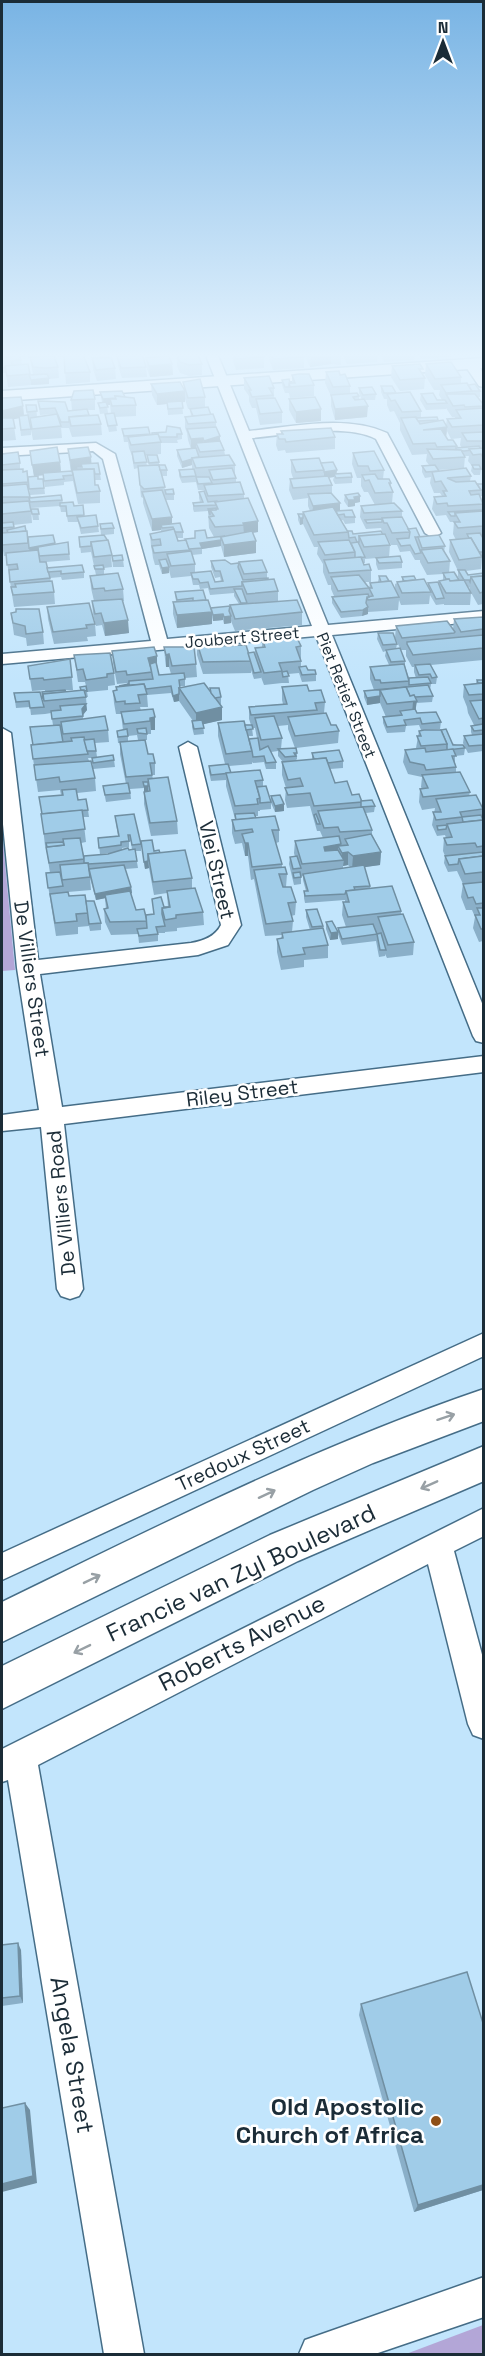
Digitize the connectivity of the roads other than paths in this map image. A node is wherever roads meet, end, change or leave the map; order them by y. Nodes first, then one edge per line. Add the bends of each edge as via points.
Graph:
1 (112, 463) edge
2 (256, 463) edge
3 (396, 463) edge
4 (433, 533) edge
5 (483, 616) edge
6 (322, 631) junction
7 (160, 645) junction
8 (2, 659) edge
9 (2, 733) edge
10 (188, 747) dead end
11 (28, 968) junction
12 (483, 1036) edge
13 (483, 1064) edge
14 (52, 1117) junction
15 (2, 1123) edge
16 (70, 1288) dead end
17 (483, 1344) edge
18 (483, 1405) edge
19 (483, 1463) edge
20 (483, 1521) edge
21 (438, 1544) junction
22 (2, 1567) edge
23 (2, 1623) edge
24 (2, 1689) edge
25 (483, 1724) edge
26 (11, 1761) edge
27 (483, 2297) edge
28 (124, 2355) edge
29 (319, 2355) edge

1 - 7 street
2 - 6 street, Piet Retief Street
3 - 4 street
5 - 6 street, Joubert Street
6 - 7 street, Joubert Street
6 - 12 street, Piet Retief Street
7 - 8 street, Joubert Street
9 - 11 street, De Villiers Street
10 - 11 street, Vlei Street via 231,925 227,935 214,945 191,950
11 - 14 street, De Villiers Street
13 - 14 street, Riley Street
14 - 15 street, Riley Street
14 - 16 street, De Villiers Road
17 - 22 street, Tredoux Street
23 -> 18 main road via 271,1492 417,1427
19 -> 24 main road, Francie van Zyl Boulevard via 284,1548
20 - 21 street, Roberts Avenue
21 - 25 street
21 - 26 street, Roberts Avenue
26 - 28 street, Angela Street
27 - 29 street

